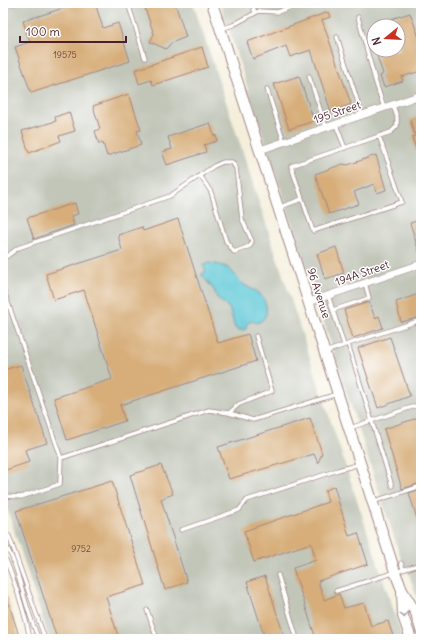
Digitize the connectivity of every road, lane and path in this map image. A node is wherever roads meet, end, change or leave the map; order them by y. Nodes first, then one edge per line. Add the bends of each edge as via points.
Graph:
1 (128, 3) edge
2 (212, 3) edge
3 (252, 3) edge
4 (303, 3) edge
5 (255, 13) junction
6 (358, 17) dead end
7 (220, 29) junction
8 (337, 37) dead end
9 (145, 58) dead end
10 (309, 76) dead end
11 (266, 89) dead end
12 (421, 95) edge
13 (393, 105) junction
14 (384, 108) junction
15 (362, 115) junction
16 (336, 124) junction
17 (326, 128) junction
18 (379, 136) junction
19 (284, 142) junction
20 (344, 148) junction
21 (260, 150) junction
22 (200, 175) junction
23 (302, 199) junction
24 (278, 207) junction
25 (3, 259) edge
26 (421, 264) edge
27 (365, 283) junction
28 (3, 288) edge
29 (328, 296) junction
30 (309, 302) junction
31 (333, 310) junction
32 (421, 320) edge
33 (256, 336) dead end
34 (346, 344) junction
35 (325, 352) junction
36 (338, 394) junction
37 (421, 404) edge
38 (229, 413) junction
39 (371, 420) junction
40 (349, 428) junction
41 (61, 458) junction
42 (361, 464) junction
43 (392, 486) dead end
44 (421, 486) edge
45 (3, 491) edge
46 (373, 502) junction
47 (181, 530) dead end
48 (3, 532) edge
49 (3, 542) edge
50 (3, 559) edge
51 (401, 563) dead end
52 (421, 564) edge
53 (399, 571) junction
54 (278, 576) dead end
55 (402, 590) junction
56 (336, 591) dead end
57 (147, 610) dead end
58 (421, 630) edge
59 (30, 639) edge
60 (39, 639) edge
61 (45, 639) edge
62 (157, 639) edge
63 (297, 639) edge
64 (410, 639) edge

1 - 9 lane
2 - 7 main road, 96 Avenue
3 - 5 lane
4 - 5 lane via 277,12
5 - 7 lane
6 - 14 lane
7 - 21 main road, 96 Avenue
8 - 15 lane
10 - 17 lane
11 - 19 lane
12 - 13 street, 195 Street
13 - 14 street, 195 Street
13 - 18 lane via 397,126 391,132
14 - 15 street, 195 Street
15 - 16 street, 195 Street
16 - 17 street, 195 Street
16 - 20 lane
17 - 19 street, 195 Street
18 - 20 lane
18 - 23 lane via 402,202 313,231
19 - 21 street, 195 Street
20 - 23 lane via 291,166
21 - 24 main road, 96 Avenue
22 - 22 lane via 223,162 232,162 236,168 242,219 252,241 250,246 234,252 230,247 211,192
22 - 25 lane via 170,196 18,248
23 - 24 lane
24 - 30 main road, 96 Avenue
26 - 27 street, 194A Street
27 - 29 street, 194A Street
27 - 31 lane via 369,298
28 - 41 lane
29 - 30 street, 194A Street
29 - 31 lane
30 - 35 main road, 96 Avenue
31 - 34 lane
32 - 34 lane
33 - 38 lane via 272,391 239,404
34 - 35 lane
34 - 39 lane
35 - 36 main road, 96 Avenue
36 - 38 lane via 253,420
36 - 40 main road, 96 Avenue
37 - 39 lane
38 - 41 lane via 210,410
39 - 40 lane
39 - 43 lane
40 - 42 main road, 96 Avenue
41 - 45 lane via 60,484 21,497 6,496
42 - 46 main road, 96 Avenue
42 - 47 lane via 247,500 239,510
44 - 46 lane
46 - 53 main road, 96 Avenue
48 - 61 lane via 9,536
49 - 60 lane via 14,562
50 - 59 lane via 6,560 19,596
51 - 53 lane
52 - 53 lane
53 - 55 main road, 96 Avenue
53 - 56 lane
54 - 63 lane
55 - 58 main road, 96 Avenue via 416,613
55 -> 64 main road, 96 Avenue via 403,616
57 - 62 lane

